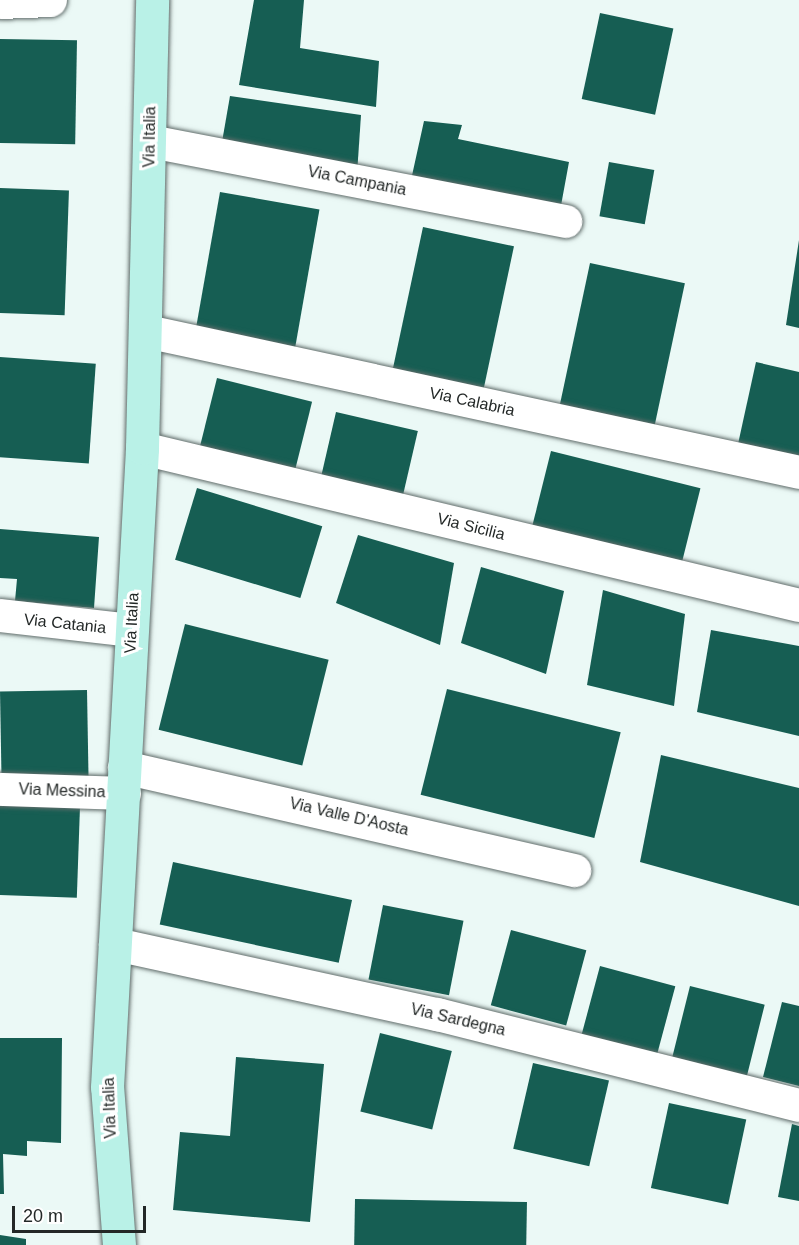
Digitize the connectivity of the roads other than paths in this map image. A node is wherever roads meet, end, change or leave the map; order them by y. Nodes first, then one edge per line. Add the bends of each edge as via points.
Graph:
1 (50, 0) edge
2 (152, 0) edge
3 (0, 2) edge
4 (150, 141) junction
5 (565, 221) dead end
6 (146, 331) junction
7 (142, 448) junction
8 (799, 472) edge
9 (799, 605) edge
10 (0, 615) edge
11 (131, 630) junction
12 (124, 780) junction
13 (0, 789) edge
14 (574, 870) dead end
15 (115, 944) junction
16 (799, 1106) edge
17 (119, 1245) edge

1 - 3 street
2 - 4 main road, Via Italia
4 - 5 street, Via Campania
4 - 6 main road, Via Italia
6 - 7 main road, Via Italia
6 - 8 street, Via Calabria
7 - 9 street, Via Sicilia
7 - 11 main road, Via Italia
10 - 11 street, Via Catania
11 - 12 main road, Via Italia
12 - 13 street, Via Messina
12 - 14 street, Via Valle D'Aosta
12 - 15 main road, Via Italia
15 - 16 street, Via Sardegna via 437,1014
15 - 17 main road, Via Italia via 107,1087

